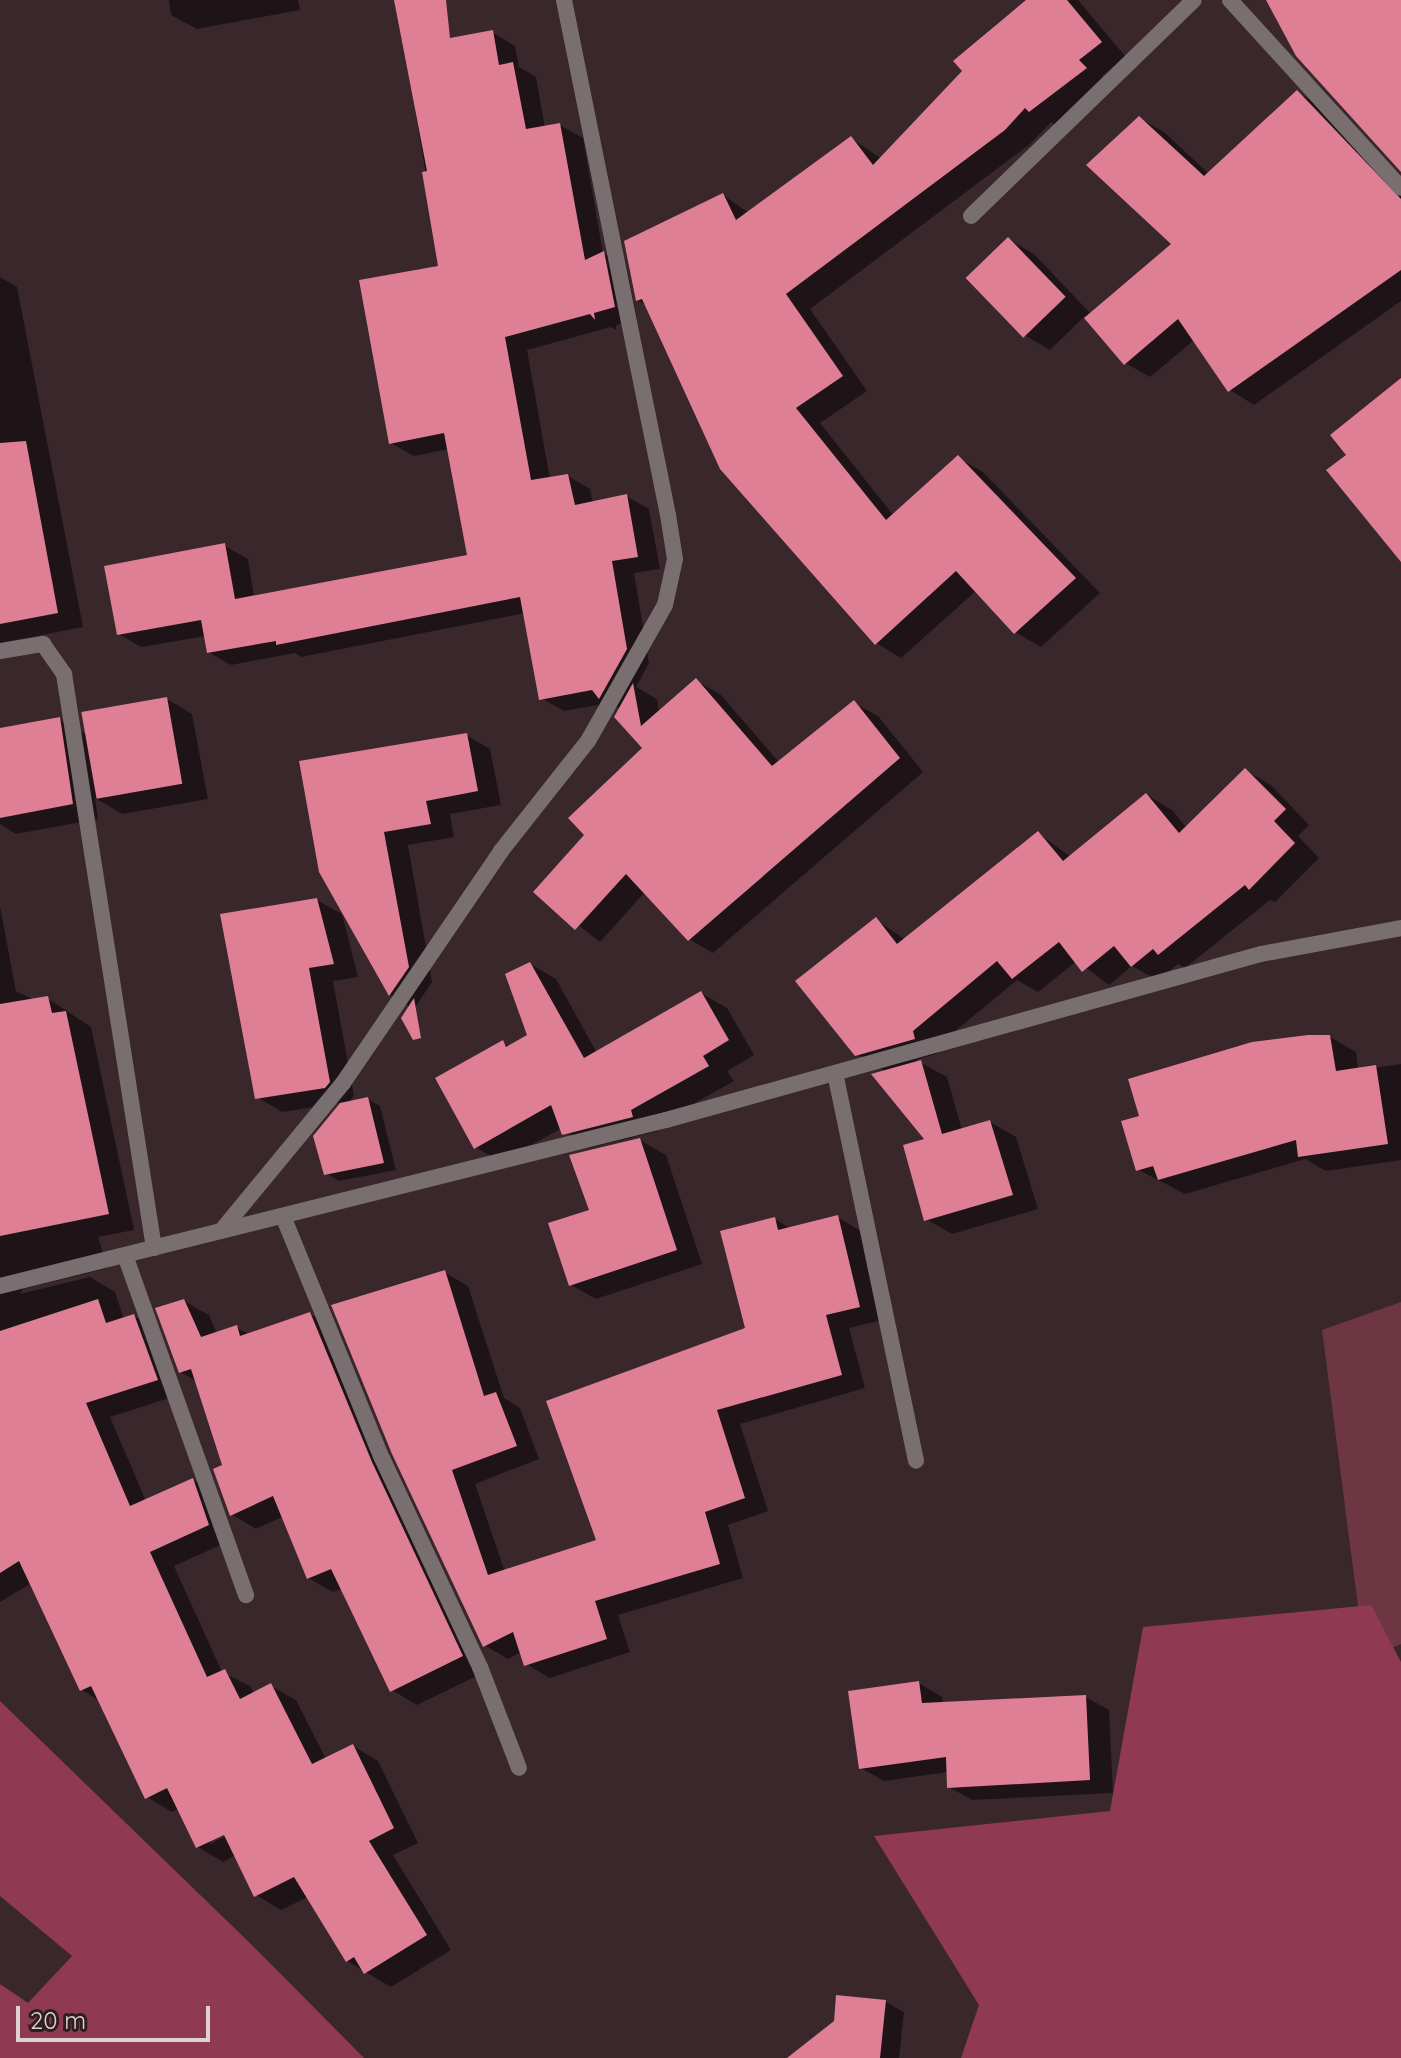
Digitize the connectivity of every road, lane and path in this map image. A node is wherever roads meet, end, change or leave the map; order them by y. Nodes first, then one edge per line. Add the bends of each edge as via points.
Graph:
1 (564, 0) edge
2 (1194, 0) edge
3 (1230, 0) edge
4 (1401, 188) edge
5 (971, 216) dead end
6 (0, 651) edge
7 (1401, 928) edge
8 (835, 1073) junction
9 (283, 1216) junction
10 (221, 1231) junction
11 (154, 1248) junction
12 (126, 1258) junction
13 (0, 1286) edge
14 (916, 1461) dead end
15 (246, 1595) dead end
16 (519, 1768) dead end

1 - 10 street via 668,515 675,559 665,605 588,741 501,851 343,1083
2 - 5 street
3 - 4 street
6 - 11 street via 43,644 64,674
7 - 8 street via 1261,954
8 - 9 street
8 - 14 street
9 - 10 street
9 - 16 street via 382,1458 480,1667
10 - 11 street
11 - 12 street
12 - 13 street
12 - 15 street

